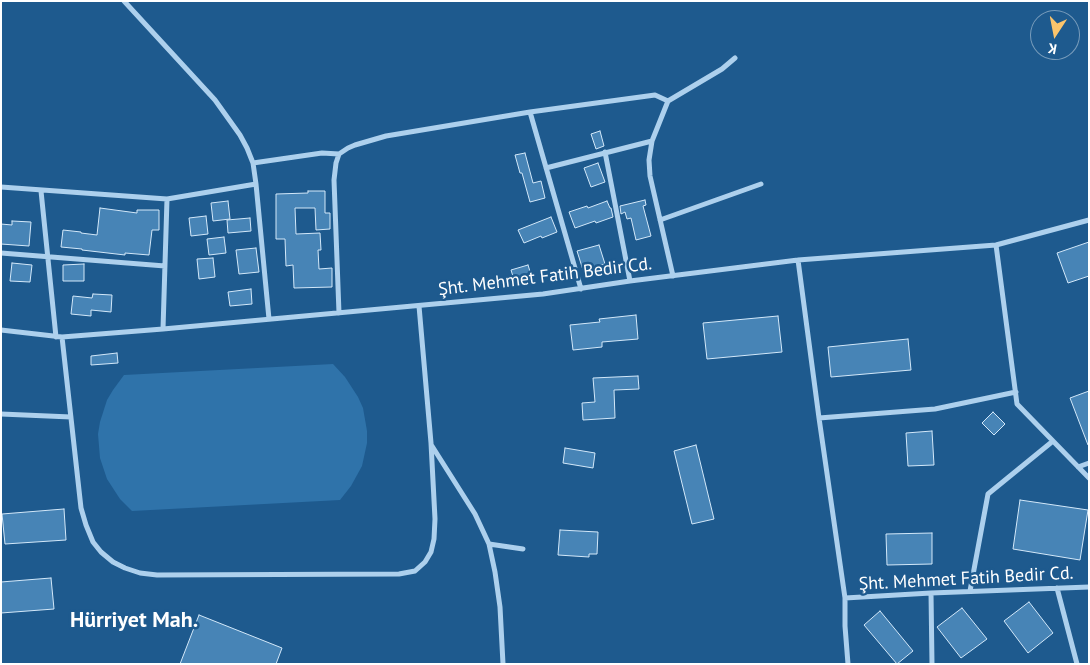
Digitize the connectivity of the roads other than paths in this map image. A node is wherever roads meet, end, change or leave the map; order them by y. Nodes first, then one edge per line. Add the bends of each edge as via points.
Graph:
1 (124, 1) edge
2 (735, 58) dead end
3 (668, 100) junction
4 (530, 112) junction
5 (652, 141) junction
6 (605, 152) junction
7 (340, 154) junction
8 (253, 163) junction
9 (546, 168) junction
10 (256, 184) junction
11 (761, 184) dead end
12 (1, 187) edge
13 (41, 191) junction
14 (167, 199) junction
15 (660, 220) junction
16 (1089, 220) edge
17 (996, 245) junction
18 (1, 253) edge
19 (48, 257) junction
20 (798, 260) junction
21 (165, 266) junction
22 (673, 276) junction
23 (630, 281) junction
24 (581, 289) junction
25 (419, 306) junction
26 (339, 313) junction
27 (269, 319) junction
28 (1, 330) edge
29 (163, 330) junction
30 (56, 337) junction
31 (62, 337) junction
32 (1016, 392) junction
33 (1, 414) edge
34 (71, 417) junction
35 (818, 418) junction
36 (1053, 441) junction
37 (431, 443) junction
38 (1089, 463) edge
39 (1078, 467) junction
40 (1089, 478) edge
41 (489, 544) junction
42 (523, 549) dead end
43 (1089, 587) edge
44 (1057, 588) junction
45 (970, 591) junction
46 (932, 593) junction
47 (845, 598) junction
48 (504, 664) edge
49 (848, 664) edge
50 (932, 664) edge
51 (1077, 664) edge

1 - 8 street via 215,100 240,135
2 - 3 street
3 - 4 street via 655,95
3 - 5 street
4 - 7 street via 386,136 355,145
4 - 9 street
5 - 6 street
5 - 15 street via 650,176
6 - 9 street
6 - 23 street
7 - 8 street via 322,153
7 - 26 street via 334,180
8 - 10 street
9 - 24 street
10 - 14 street
10 - 27 street
11 - 15 street
12 - 13 street
13 - 14 street
13 - 19 street
14 - 21 street
15 - 22 street
16 - 17 street, Şht. Mehmet Fatih Bedir Cd.
17 - 20 street, Şht. Mehmet Fatih Bedir Cd.
17 - 32 street
18 - 19 street
19 - 21 street
19 - 30 street
20 - 22 street, Şht. Mehmet Fatih Bedir Cd.
20 - 35 street
21 - 29 street
22 - 23 street, Şht. Mehmet Fatih Bedir Cd.
23 - 24 street, Şht. Mehmet Fatih Bedir Cd.
24 - 25 street, Şht. Mehmet Fatih Bedir Cd.
25 - 26 street, Şht. Mehmet Fatih Bedir Cd.
25 - 37 street
26 - 27 street, Şht. Mehmet Fatih Bedir Cd.
27 - 29 street, Şht. Mehmet Fatih Bedir Cd.
28 - 30 street, Şht. Mehmet Fatih Bedir Cd.
29 - 31 street, Şht. Mehmet Fatih Bedir Cd.
30 - 31 street, Şht. Mehmet Fatih Bedir Cd.
31 - 34 street
32 - 35 street via 935,409
32 - 36 street via 1018,404
33 - 34 street
34 - 37 street via 81,508 93,542 113,562 140,573 157,575 399,574 415,571 431,552 434,538
35 - 47 street
36 - 39 street
36 - 45 street via 988,494
37 - 41 street via 475,514
38 - 39 street
39 - 40 street
41 - 42 street
41 - 48 street via 500,607
43 - 44 street, Şht. Mehmet Fatih Bedir Cd.
44 - 45 street, Şht. Mehmet Fatih Bedir Cd.
44 - 51 street
45 - 46 street, Şht. Mehmet Fatih Bedir Cd.
46 - 47 street, Şht. Mehmet Fatih Bedir Cd.
46 - 50 street
47 - 49 street

